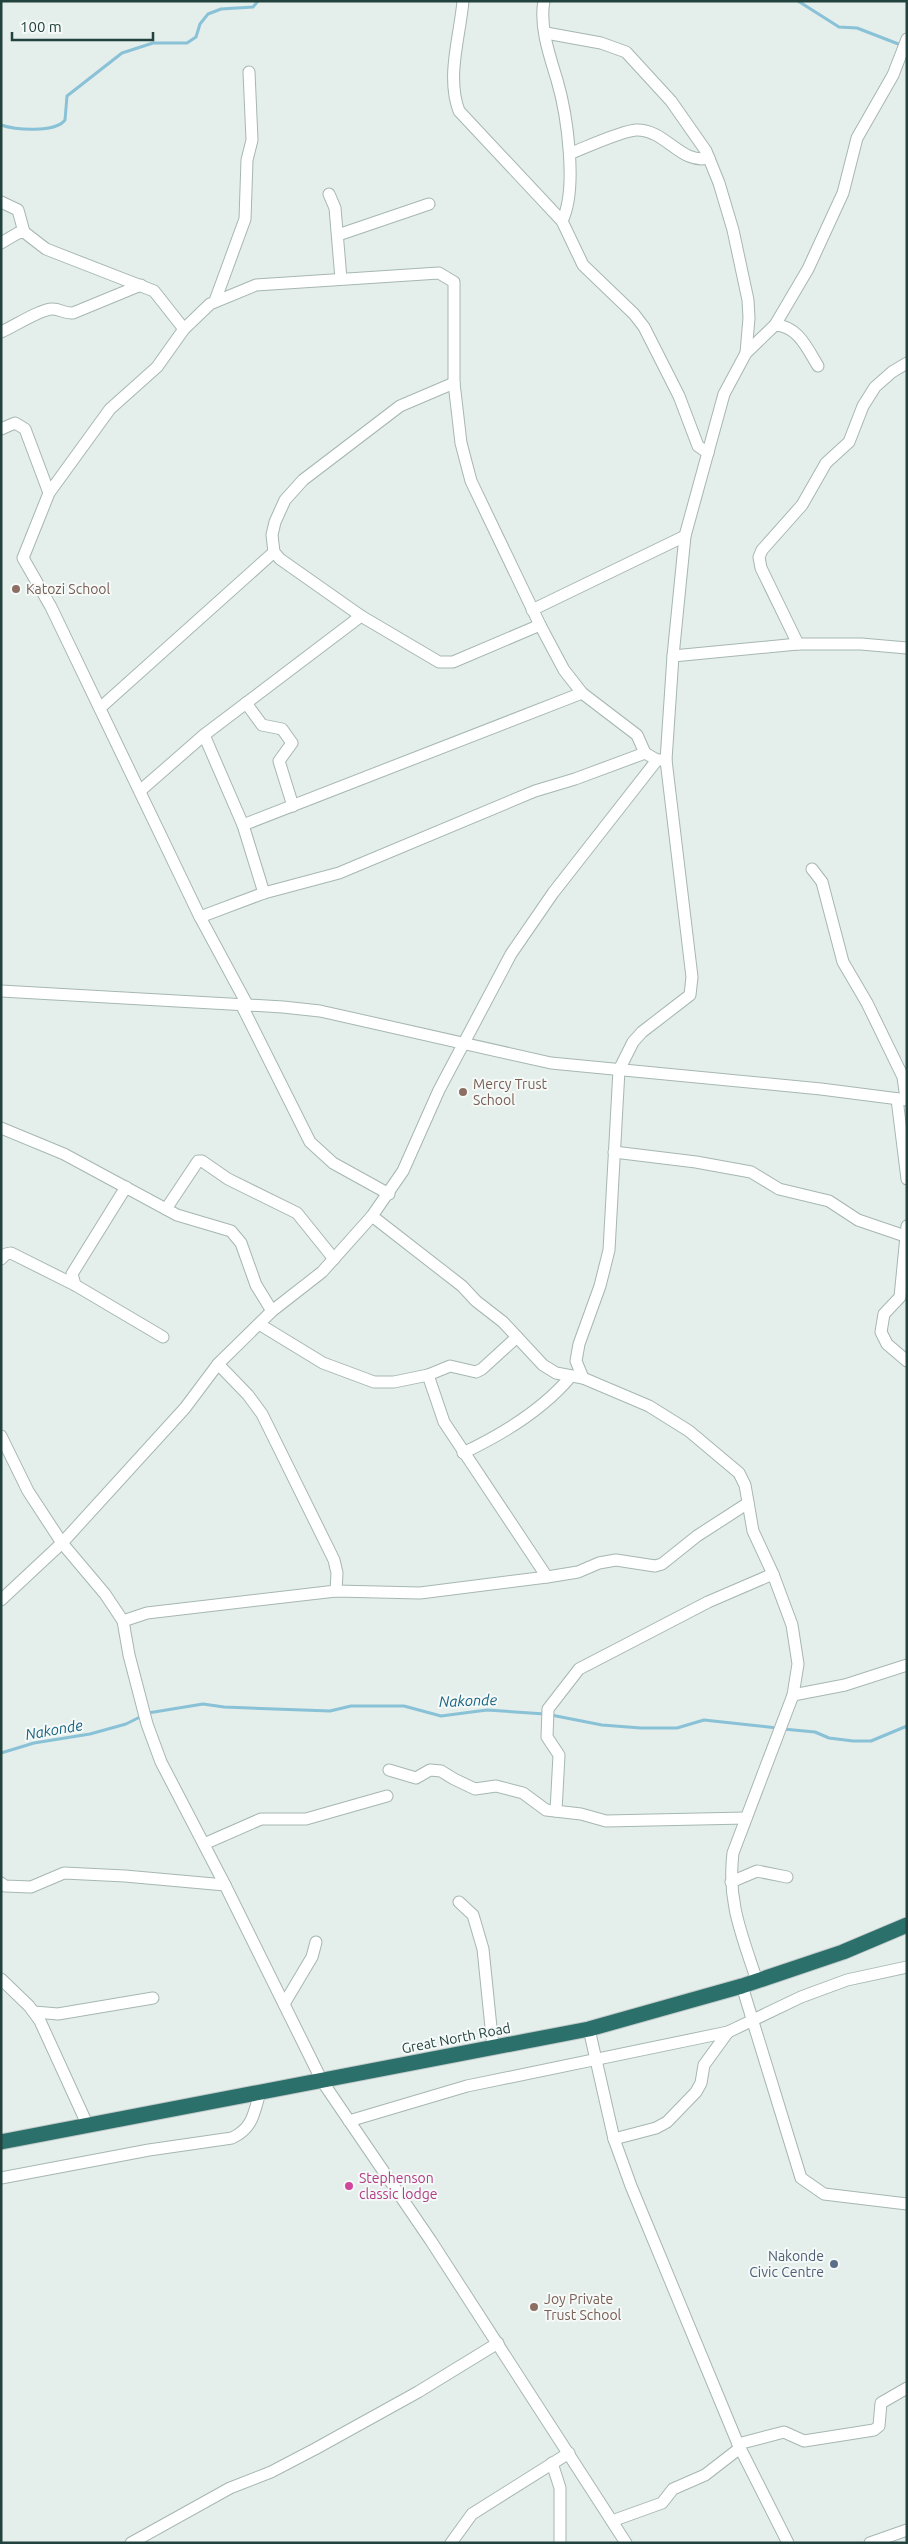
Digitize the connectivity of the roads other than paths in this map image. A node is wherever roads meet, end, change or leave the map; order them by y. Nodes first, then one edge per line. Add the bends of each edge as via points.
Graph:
1 (463, 1) edge
2 (544, 1) edge
3 (546, 33) junction
4 (904, 45) edge
5 (249, 72) dead end
6 (571, 153) junction
7 (709, 158) junction
8 (329, 194) dead end
9 (1, 202) edge
10 (430, 204) dead end
11 (562, 221) junction
12 (24, 232) junction
13 (338, 235) junction
14 (1, 243) edge
15 (341, 279) junction
16 (140, 285) junction
17 (215, 301) junction
18 (775, 325) junction
19 (184, 329) junction
20 (1, 332) edge
21 (746, 353) junction
22 (907, 363) edge
23 (818, 366) dead end
24 (454, 383) junction
25 (1, 429) edge
26 (708, 453) junction
27 (49, 493) junction
28 (685, 536) junction
29 (274, 552) junction
30 (532, 610) junction
31 (361, 616) junction
32 (540, 625) junction
33 (798, 644) junction
34 (907, 648) edge
35 (673, 656) junction
36 (582, 693) junction
37 (246, 703) junction
38 (100, 708) junction
39 (204, 735) junction
40 (645, 753) junction
41 (661, 760) junction
42 (141, 790) junction
43 (293, 806) junction
44 (243, 825) junction
45 (812, 868) dead end
46 (264, 893) junction
47 (200, 917) junction
48 (1, 991) edge
49 (245, 1006) junction
50 (464, 1043) junction
51 (619, 1070) junction
52 (906, 1084) edge
53 (903, 1099) edge
54 (1, 1128) edge
55 (614, 1152) junction
56 (907, 1179) edge
57 (126, 1187) junction
58 (389, 1194) junction
59 (166, 1209) junction
60 (372, 1216) junction
61 (906, 1231) edge
62 (906, 1256) edge
63 (1, 1259) edge
64 (334, 1259) junction
65 (75, 1285) junction
66 (272, 1311) junction
67 (259, 1324) junction
68 (163, 1337) dead end
69 (516, 1338) junction
70 (907, 1361) edge
71 (218, 1364) junction
72 (428, 1375) junction
73 (577, 1377) junction
74 (1, 1436) edge
75 (463, 1453) junction
76 (748, 1503) junction
77 (62, 1543) junction
78 (773, 1574) junction
79 (547, 1577) junction
80 (336, 1591) junction
81 (1, 1600) edge
82 (124, 1621) junction
83 (907, 1665) edge
84 (793, 1695) junction
85 (389, 1770) dead end
86 (387, 1796) dead end
87 (556, 1811) junction
88 (746, 1818) junction
89 (204, 1844) junction
90 (787, 1877) dead end
91 (731, 1882) junction
92 (1, 1883) edge
93 (225, 1885) junction
94 (459, 1902) dead end
95 (907, 1925) edge
96 (316, 1942) dead end
97 (907, 1966) edge
98 (1, 1979) edge
99 (757, 1980) junction
100 (742, 1986) junction
101 (153, 1998) dead end
102 (284, 2004) junction
103 (34, 2012) junction
104 (752, 2022) junction
105 (589, 2029) junction
106 (728, 2032) junction
107 (494, 2047) junction
108 (596, 2059) junction
109 (322, 2080) junction
110 (260, 2092) junction
111 (349, 2121) junction
112 (88, 2126) junction
113 (614, 2139) junction
114 (1, 2142) edge
115 (1, 2178) edge
116 (907, 2204) edge
117 (498, 2344) junction
118 (907, 2388) edge
119 (739, 2446) junction
120 (568, 2453) junction
121 (552, 2463) junction
122 (612, 2521) junction
123 (907, 2530) edge
124 (131, 2543) edge
125 (450, 2543) edge
126 (560, 2543) edge
127 (626, 2543) edge
128 (788, 2543) edge
129 (870, 2543) edge

1 - 11 street via 454,73 459,111
2 - 3 street
3 - 6 street via 547,52 559,88
3 - 7 street via 601,43 626,52 671,101
4 - 18 street via 893,75 857,138 843,193 825,234
5 - 17 street via 252,140 247,160 245,219
6 - 7 street via 636,130 664,139 696,160
6 - 11 street via 566,210
7 - 21 street via 733,230 748,300
8 - 13 street via 335,208
9 - 12 street via 18,210
10 - 13 street
11 - 26 street via 583,265 644,327 679,396 698,446
12 - 14 street
12 - 16 street via 46,249
13 - 15 street
15 - 17 street via 256,285
15 - 24 street via 439,273 449,277 455,288
16 - 19 street via 159,295
16 - 20 street via 73,313 55,309 46,311
17 - 19 street
18 - 21 street
18 - 23 street via 787,326 794,331
19 - 27 street via 157,367 110,409
21 - 26 street via 724,394
22 - 33 street via 875,387 863,406 849,442 826,463 802,505 759,557 761,568
24 - 29 street via 400,406 303,480 285,500 275,522 272,535
24 - 30 street via 461,443 471,481
25 - 27 street via 15,424 25,429
26 - 28 street
27 - 38 street via 23,554 24,562 52,607
28 - 30 street
28 - 35 street
29 - 31 street
29 - 38 street
30 - 32 street
31 - 32 street via 428,657 447,664
31 - 37 street
32 - 36 street via 564,670
33 - 34 street
33 - 35 street
35 - 41 street
36 - 40 street via 637,735
36 - 43 street
37 - 39 street
37 - 43 street via 262,726 282,729 292,743 279,761
38 - 42 street
39 - 42 street
39 - 44 street
40 - 41 street
40 - 46 street via 575,780 526,794 339,873
41 - 50 street via 553,893 511,954
41 - 51 street via 690,958 691,989 680,1004 633,1042
42 - 47 street
43 - 44 street
44 - 46 street
45 - 52 street via 822,882 843,962 867,1003
46 - 47 street
47 - 49 street
48 - 49 street
49 - 50 street via 320,1011
49 - 58 street via 310,1142 334,1163
50 - 51 street via 551,1063
50 - 58 street
51 - 53 street
51 - 55 street
52 - 53 street
53 - 56 street
54 - 57 street via 64,1154
55 - 61 street via 751,1172 780,1189 829,1201 858,1220
55 - 73 street via 609,1250 579,1344
57 - 59 street
57 - 65 street via 72,1274
58 - 60 street
59 - 64 street via 198,1161 202,1161 228,1179 297,1213
59 - 66 street via 188,1220 227,1228 235,1235
60 - 64 street
60 - 69 street via 462,1286 503,1322
61 - 62 street
62 - 70 street via 900,1297 884,1314 881,1332 888,1344
63 - 65 street via 11,1253
64 - 66 street
65 - 68 street
66 - 67 street
67 - 71 street
67 - 72 street via 323,1363 374,1382 394,1382
69 - 72 street via 476,1372 450,1366
69 - 73 street via 543,1365 556,1373
71 - 77 street via 185,1408
71 - 80 street via 262,1414 334,1560
72 - 75 street via 441,1416
73 - 75 street via 500,1435
73 - 76 street via 649,1406 697,1437 739,1473 746,1484
74 - 77 street via 28,1491
75 - 79 street
76 - 78 street via 753,1531
76 - 79 street via 659,1565 616,1560 578,1572
77 - 81 street
77 - 82 street
78 - 84 street via 792,1625 798,1664
78 - 87 street via 708,1602 579,1669 548,1709 547,1737 559,1755
79 - 80 street via 420,1593
80 - 82 street via 147,1613
82 - 89 street via 129,1655 147,1724 161,1762
83 - 84 street via 846,1685
84 - 88 street
85 - 87 street via 416,1778 430,1770 441,1771 475,1789 496,1786 523,1793 542,1809
86 - 89 street via 306,1819 261,1819
87 - 88 street via 606,1820
88 - 91 street via 733,1853
89 - 93 street
90 - 91 street via 759,1871
91 - 99 street via 732,1897
92 - 93 street via 31,1887 64,1874
93 - 102 street
94 - 107 street via 473,1916 483,1949
95 - 99 highway, Great North Road via 843,1952
96 - 102 street via 312,1957
97 - 104 street via 848,1980 801,1997
98 - 103 street
99 - 100 highway, Great North Road
100 - 104 street
100 - 105 highway, Great North Road
101 - 103 street via 58,2014
102 - 109 street
103 - 112 street
104 - 106 street
104 - 116 street via 801,2178 824,2194
105 - 107 highway, Great North Road
105 - 108 street
106 - 108 street
106 - 113 street via 704,2065 696,2092 666,2122 656,2128
107 - 109 highway, Great North Road
108 - 111 street via 467,2086
108 - 113 street
109 - 110 highway, Great North Road
109 - 111 street
110 - 112 highway, Great North Road
110 - 115 street via 250,2125 244,2133 232,2138
111 - 117 street
112 - 114 highway, Great North Road
113 - 119 street via 657,2252
117 - 120 street
117 - 124 street via 296,2459 230,2488
118 - 119 street via 881,2403 879,2426 873,2430 804,2440 784,2432
119 - 122 street via 705,2475 673,2489 662,2503
119 - 128 street
120 - 121 street
120 - 122 street
121 - 125 street via 469,2517
121 - 126 street via 560,2488
122 - 127 street
123 - 129 street

